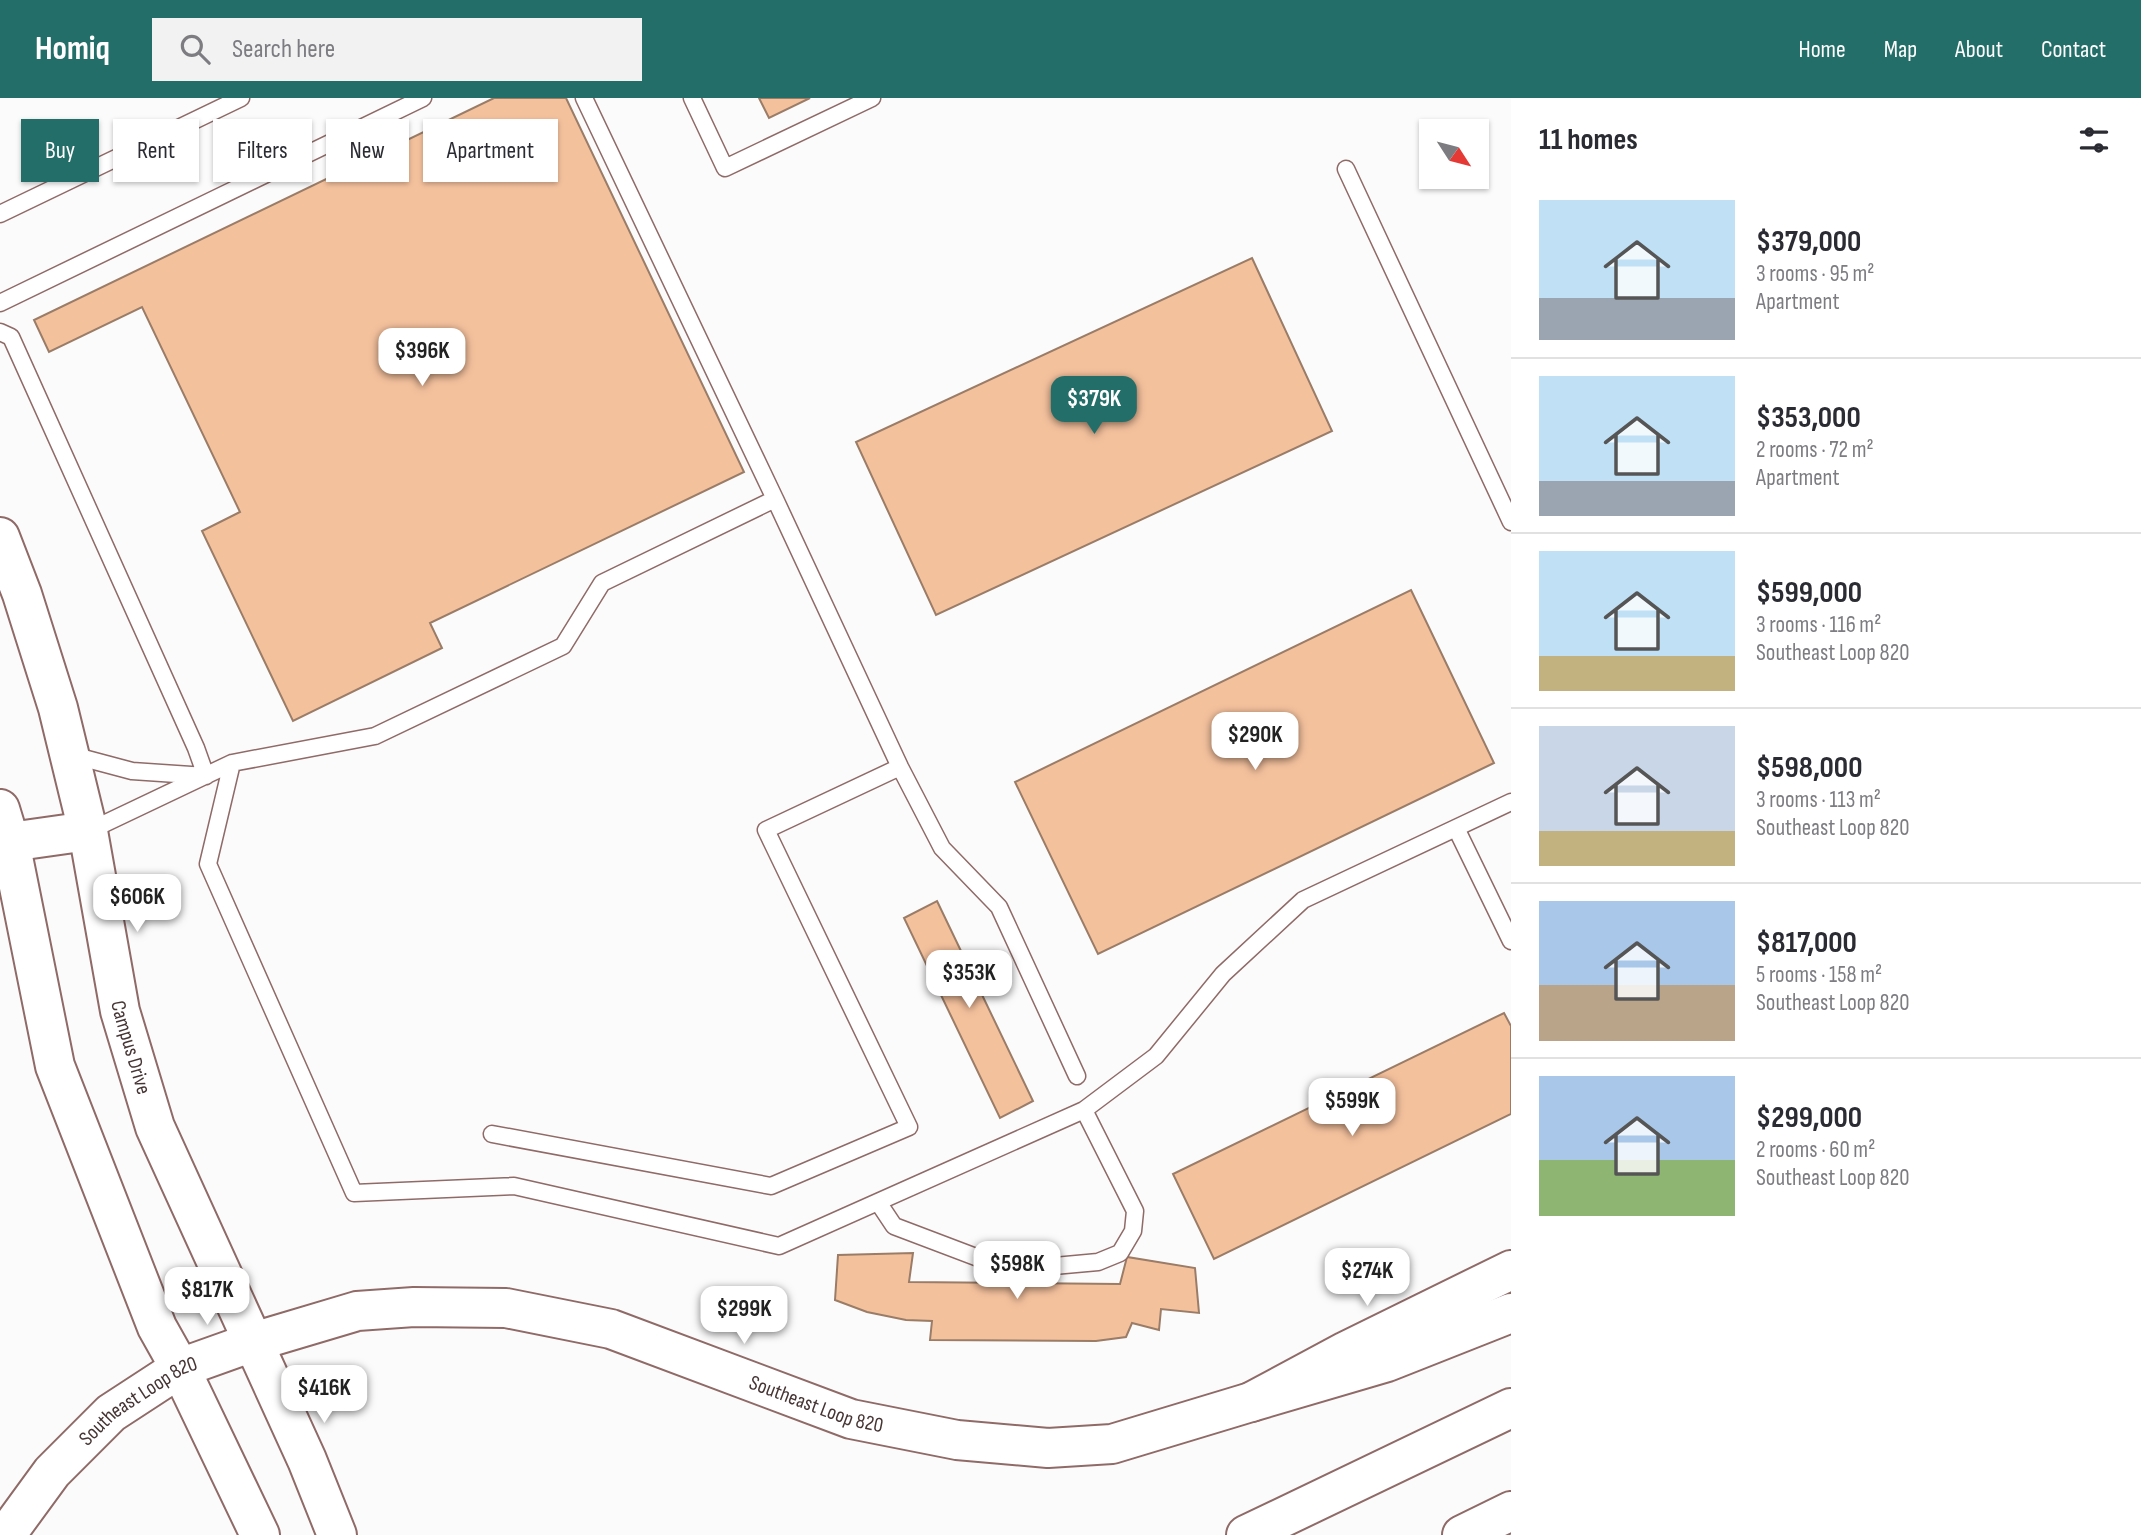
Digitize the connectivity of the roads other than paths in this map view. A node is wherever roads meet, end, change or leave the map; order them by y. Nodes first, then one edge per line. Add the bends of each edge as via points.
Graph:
1 (241, 98) edge
2 (423, 98) edge
3 (584, 98) edge
4 (692, 98) edge
5 (872, 98) edge
6 (1346, 169) dead end
7 (0, 214) edge
8 (0, 303) edge
9 (0, 332) edge
10 (775, 499) junction
11 (1511, 522) edge
12 (0, 537) edge
13 (70, 754) junction
14 (232, 763) junction
15 (900, 766) junction
16 (206, 776) junction
17 (1511, 802) edge
18 (1456, 828) junction
19 (88, 831) junction
20 (3, 832) edge
21 (1511, 941) edge
22 (1077, 1076) dead end
23 (1084, 1110) junction
24 (492, 1134) dead end
25 (878, 1202) junction
26 (1511, 1270) edge
27 (1511, 1313) edge
28 (253, 1342) junction
29 (180, 1368) junction
30 (1251, 1402) junction
31 (1511, 1408) edge
32 (1511, 1511) edge
33 (6, 1535) edge
34 (260, 1535) edge
35 (337, 1535) edge
36 (1246, 1535) edge
37 (1462, 1535) edge

1 - 7 lane
2 - 8 lane
3 - 10 lane
4 - 5 lane via 725,168
6 - 11 lane
9 - 16 lane via 11,337
10 - 14 lane via 602,583 563,646 375,736
10 - 15 lane
12 - 13 main road, Campus Drive
13 - 16 lane via 132,771
13 - 19 main road, Campus Drive
14 - 16 lane
14 - 25 lane via 208,864 354,1193 514,1186 779,1246
15 - 22 lane via 942,848 999,906
15 - 24 lane via 766,830 909,1127 771,1186
16 - 19 lane
17 - 18 lane
18 - 21 lane
18 - 23 lane via 1303,900 1223,974 1156,1056
19 - 20 main road
19 - 28 main road, Campus Drive via 120,1011 155,1127
20 - 29 main road via 55,1066 157,1327
23 - 25 lane
23 - 25 lane via 1135,1211 1133,1231 1120,1253 1098,1262 1010,1270 894,1226
26 - 30 main road, Southeast Loop 820
27 - 30 main road via 1387,1362
28 - 29 main road, Southeast Loop 820
28 - 30 main road, Southeast Loop 820 via 357,1311 506,1308 611,1329 851,1419 957,1440 1048,1448 1112,1444
28 - 35 main road, Campus Drive
29 - 33 main road, Southeast Loop 820 via 111,1413 51,1472
29 - 34 main road
31 - 36 main road
32 - 37 main road

